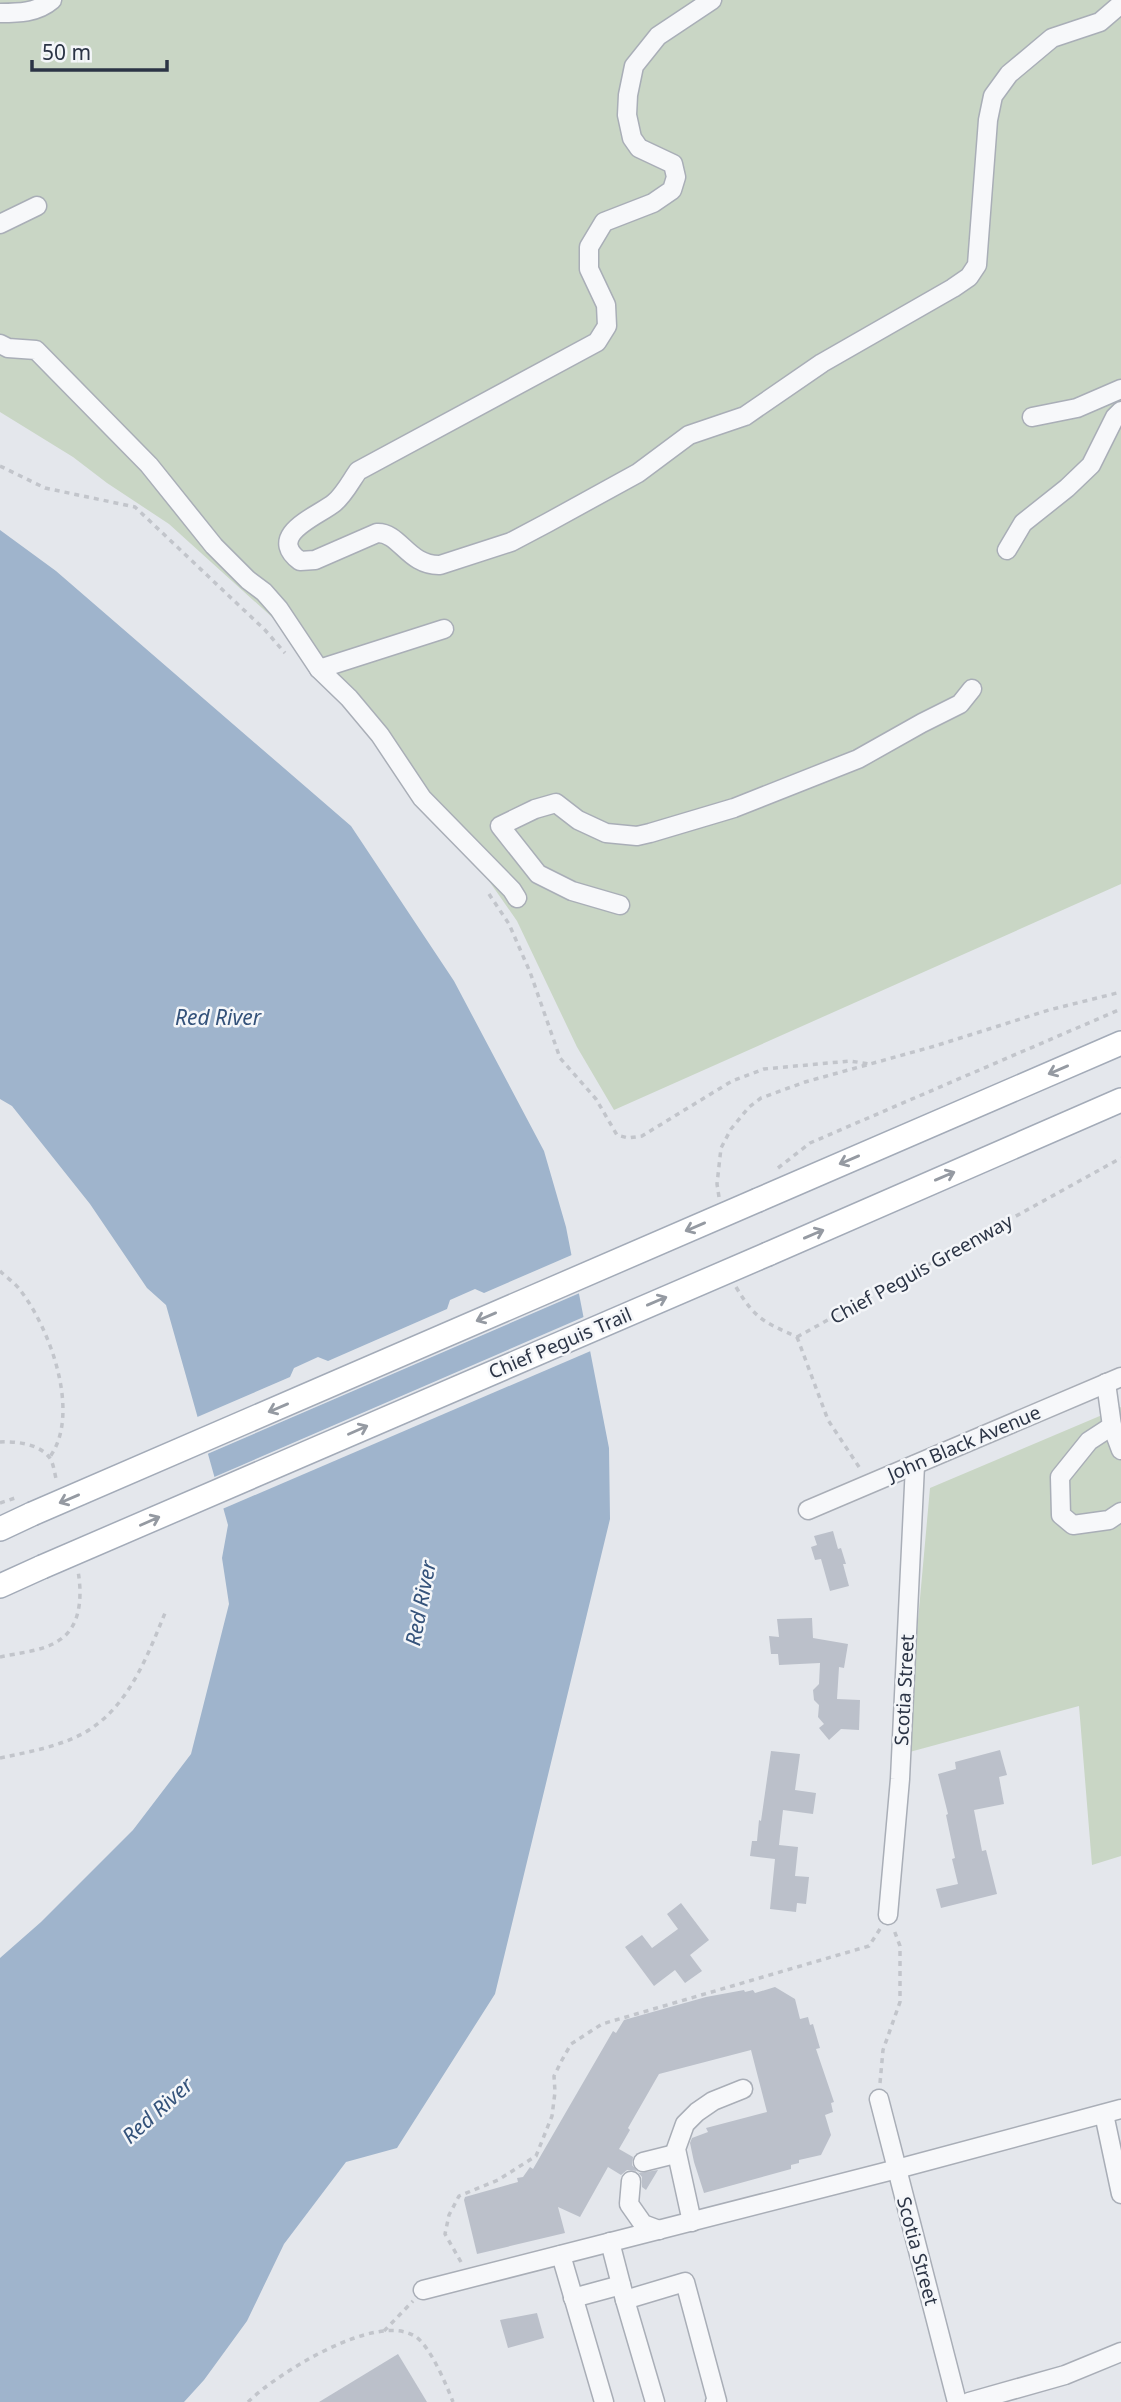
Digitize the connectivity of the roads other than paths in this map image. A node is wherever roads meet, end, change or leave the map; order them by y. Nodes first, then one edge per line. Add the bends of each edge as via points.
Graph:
1 (52, 0) edge
2 (712, 0) edge
3 (1121, 4) edge
4 (0, 13) edge
5 (37, 206) dead end
6 (0, 224) edge
7 (0, 344) edge
8 (1121, 389) edge
9 (1121, 411) edge
10 (1032, 417) dead end
11 (1007, 551) dead end
12 (444, 628) dead end
13 (319, 669) junction
14 (972, 689) dead end
15 (517, 898) dead end
16 (620, 905) dead end
17 (1121, 1043) edge
18 (1121, 1100) edge
19 (1114, 1380) edge
20 (1112, 1426) junction
21 (1121, 1450) edge
22 (915, 1465) junction
23 (808, 1510) dead end
24 (1121, 1512) edge
25 (0, 1529) edge
26 (0, 1586) edge
27 (888, 1915) road end
28 (743, 2089) dead end
29 (879, 2099) road end
30 (1112, 2111) edge
31 (675, 2154) junction
32 (643, 2162) dead end
33 (897, 2169) junction
34 (631, 2181) dead end
35 (1121, 2194) edge
36 (692, 2222) junction
37 (659, 2230) junction
38 (610, 2242) junction
39 (561, 2255) junction
40 (424, 2290) road end
41 (623, 2292) junction
42 (573, 2298) junction
43 (1121, 2352) edge
44 (604, 2402) edge
45 (655, 2402) edge
46 (715, 2402) edge
47 (957, 2402) edge
48 (970, 2402) edge

1 - 4 street via 22,13
2 - 3 street via 658,36 634,66 627,115 632,138 639,148 673,164 676,177 673,190 653,203 604,222 589,247 589,269 606,305 607,326 597,342 358,471 337,501 293,530 290,549 294,557 315,560 383,532 430,565 511,542 638,473 688,435 746,416 822,363 953,288 977,265 993,96 1009,74 1052,38 1100,22
5 - 6 street
7 - 13 street via 36,350 110,425 149,465 214,546 279,609
8 - 10 street via 1077,408
9 - 11 street via 1091,465 1023,523
12 - 13 street
13 - 15 street via 380,735 422,798
14 - 16 street via 960,704 858,760 705,817 637,836 618,835 591,828 556,803 500,826 538,874 572,891
17 -> 25 main road, bridge
26 -> 18 main road, Chief Peguis Trail, bridge
19 - 20 street
19 - 22 street, John Black Avenue
20 - 21 street
20 - 24 street via 1089,1441 1060,1477 1060,1515 1073,1525 1109,1520
22 - 23 street, John Black Avenue
22 - 27 street, Scotia Street via 900,1779
28 - 31 street via 697,2112 685,2124
29 - 33 street, Scotia Street
30 - 33 street
30 - 35 street
31 - 32 street
31 - 36 street
33 - 36 street
33 - 47 street, Scotia Street
34 - 37 street via 629,2204 643,2224
36 - 37 street
37 - 38 street
38 - 39 street
38 - 41 street
39 - 40 street
39 - 42 street
41 - 42 street
41 - 45 street
41 - 46 street via 685,2282
42 - 44 street
43 - 48 street via 1065,2375

